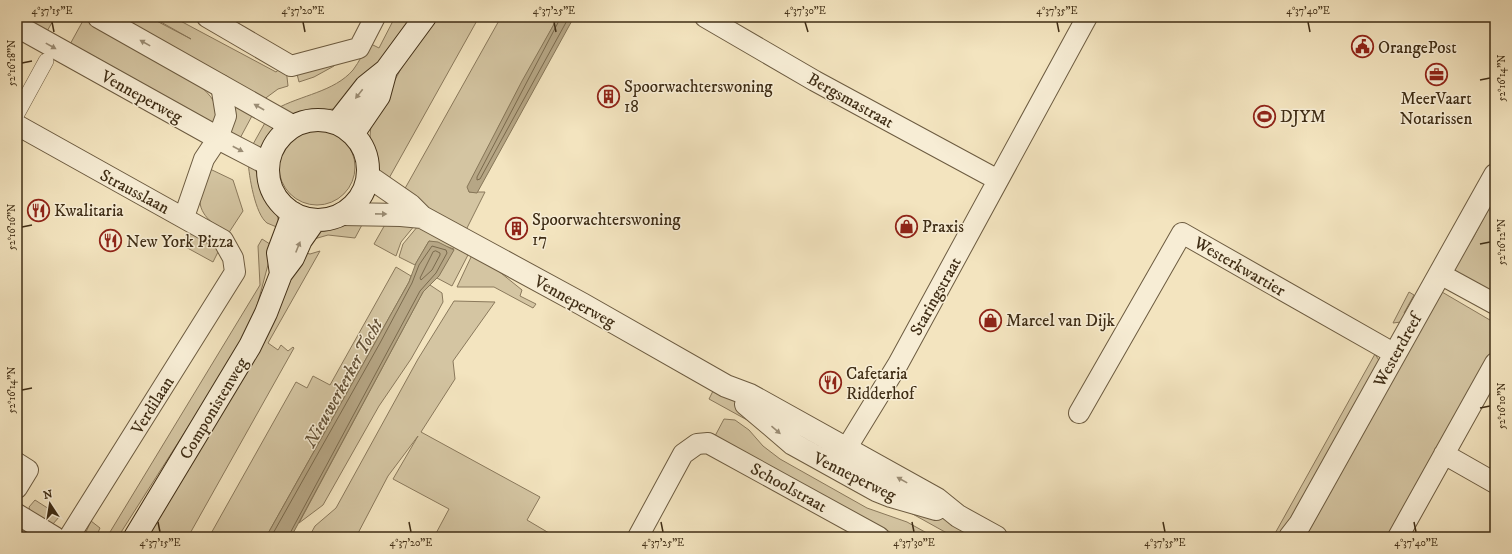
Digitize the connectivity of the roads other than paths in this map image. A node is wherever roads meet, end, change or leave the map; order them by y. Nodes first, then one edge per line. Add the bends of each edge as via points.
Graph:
1 (99, 17) edge
2 (207, 17) edge
3 (375, 17) edge
4 (424, 17) edge
5 (705, 17) edge
6 (1087, 17) edge
7 (17, 26) edge
8 (46, 61) dead end
9 (221, 85) junction
10 (17, 114) edge
11 (17, 125) edge
12 (292, 126) junction
13 (345, 128) junction
14 (218, 138) junction
15 (268, 164) junction
16 (1495, 175) edge
17 (368, 176) junction
18 (998, 180) junction
19 (293, 213) junction
20 (342, 214) junction
21 (184, 217) junction
22 (422, 217) junction
23 (315, 220) junction
24 (235, 272) joint
25 (281, 274) junction
26 (1440, 274) junction
27 (1495, 304) edge
28 (1395, 354) junction
29 (1495, 363) edge
30 (1079, 413) dead end
31 (1444, 454) junction
32 (840, 458) junction
33 (17, 463) edge
34 (1495, 483) edge
35 (17, 488) edge
36 (17, 514) edge
37 (1295, 533) edge
38 (55, 537) edge
39 (69, 537) edge
40 (135, 537) edge
41 (638, 537) edge
42 (879, 537) edge
43 (996, 537) edge
44 (1398, 537) edge

9 -> 1 street
2 - 3 street via 291,66 359,48
4 - 13 street via 386,70 366,86
5 - 18 street, Bergsmastraat via 815,81
6 - 18 street, Staringstraat
7 -> 14 street, Venneperweg
8 - 10 street
12 -> 9 street
9 - 14 street via 226,116
11 - 21 street, Strausslaan
12 - 13 street via 314,120
12 - 15 street via 272,149
13 - 17 street via 366,153
14 -> 15 street, Venneperweg
14 - 21 street via 204,159
15 - 19 street via 273,192
16 - 26 street, Westerdreef
17 - 20 street via 357,202
17 - 22 street, Venneperweg via 410,205
18 - 32 street, Staringstraat via 898,364
19 - 23 street
19 - 25 street, Componistenweg via 278,253
20 -> 22 street, Venneperweg
20 - 23 street
21 - 24 street, Strausslaan via 223,240 233,258
22 - 32 street, Venneperweg via 726,386 750,396
25 -> 23 street, Componistenweg
24 - 39 street, Verdilaan
25 - 40 street, Componistenweg via 250,346
26 - 27 street
26 - 28 street, Westerdreef
28 - 30 street, Westerkwartier via 1182,233
28 - 37 street, Westerdreef
29 - 31 street
31 - 34 street
31 - 44 street
32 - 43 street, Venneperweg via 937,499 958,516
33 - 35 street via 28,470
36 - 38 street
41 - 42 street, Schoolstraat via 683,454 697,444 708,443

